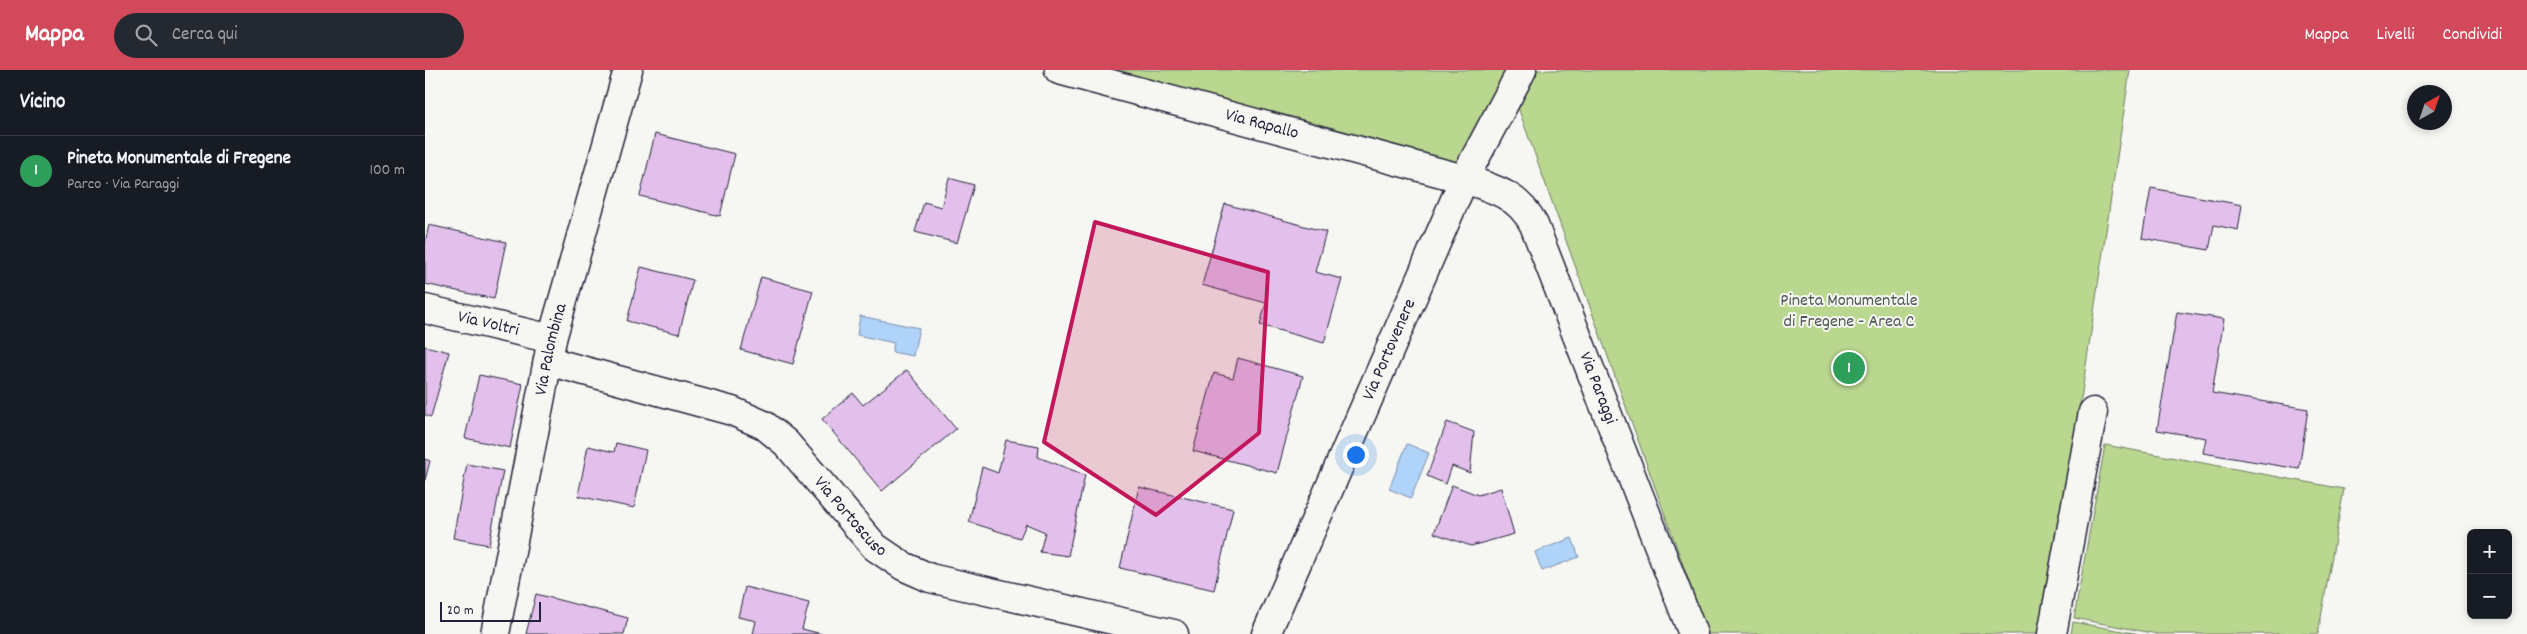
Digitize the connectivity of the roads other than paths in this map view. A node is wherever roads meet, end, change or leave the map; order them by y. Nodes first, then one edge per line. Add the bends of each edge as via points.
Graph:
1 (628, 70) edge
2 (1059, 70) edge
3 (1522, 70) edge
4 (1464, 179) junction
5 (425, 309) edge
6 (550, 350) junction
7 (2093, 412) dead end
8 (495, 634) edge
9 (1175, 634) edge
10 (1266, 634) edge
11 (1693, 634) edge
12 (2052, 634) edge

1 - 6 street, Via Palombina
2 - 4 street, Via Rapallo
3 - 4 street, Via Portovenere
4 - 10 street, Via Portovenere
4 - 11 street, Via Paraggi via 1503,192 1531,219
5 - 6 street, Via Voltri
6 - 8 street, Via Palombina
6 - 9 street, Via Portoscuso via 732,411 764,425 786,443 875,547 918,573
7 - 12 street

